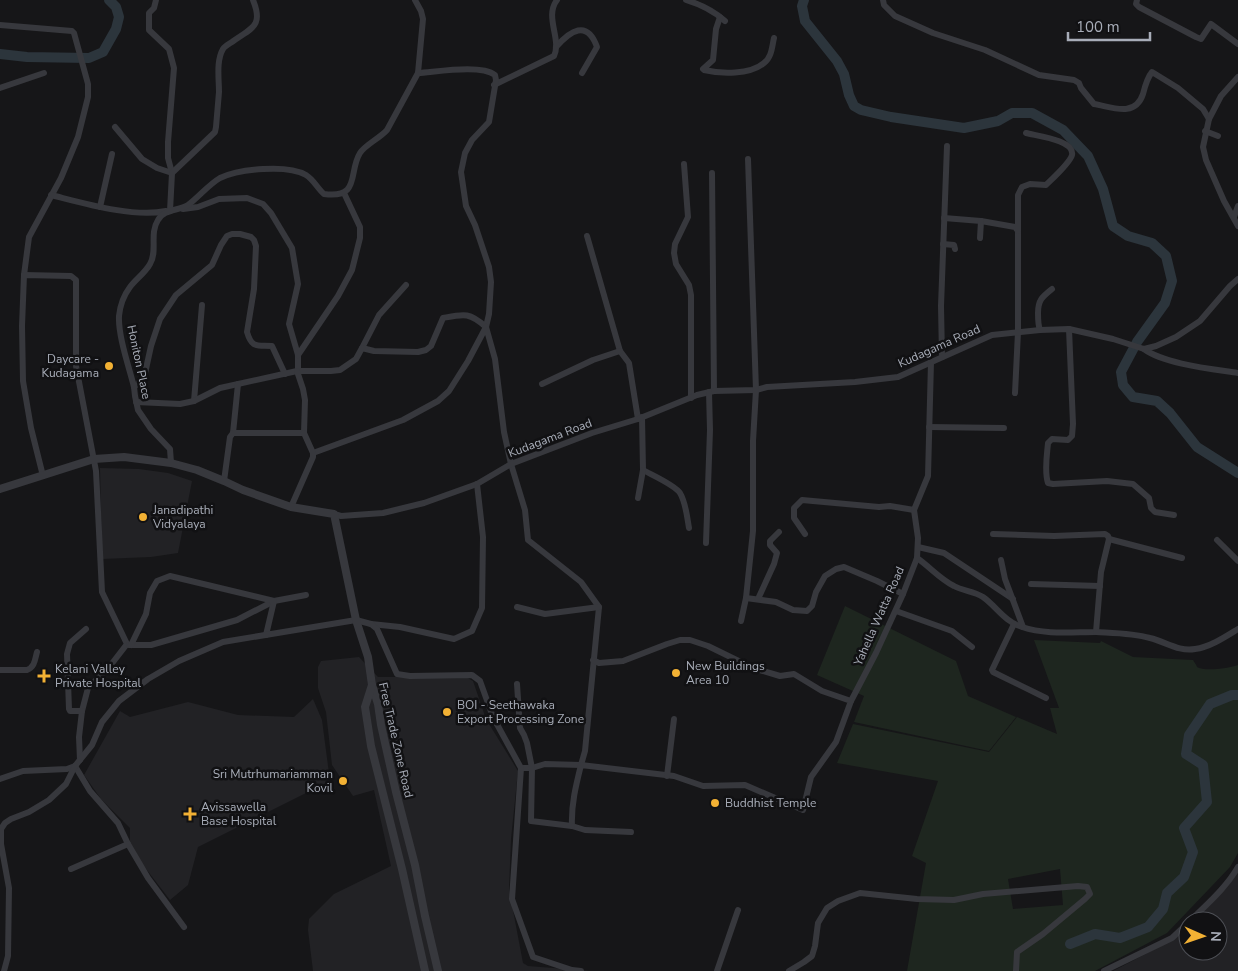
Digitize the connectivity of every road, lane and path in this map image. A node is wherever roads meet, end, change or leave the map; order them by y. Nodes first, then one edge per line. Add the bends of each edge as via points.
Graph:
1 (156, 0) edge
2 (253, 0) edge
3 (415, 0) edge
4 (557, 0) edge
5 (686, 0) edge
6 (883, 0) edge
7 (1137, 0) edge
8 (0, 25) edge
9 (774, 38) dead end
10 (1238, 44) edge
11 (556, 47) junction
12 (44, 73) dead end
13 (418, 73) junction
14 (582, 73) dead end
15 (1238, 77) edge
16 (494, 85) junction
17 (0, 88) edge
18 (1209, 119) junction
19 (115, 127) dead end
20 (1205, 131) junction
21 (1026, 133) dead end
22 (1218, 136) dead end
23 (947, 146) dead end
24 (112, 154) dead end
25 (748, 159) dead end
26 (684, 164) dead end
27 (172, 173) junction
28 (712, 173) dead end
29 (344, 192) junction
30 (51, 195) junction
31 (1238, 206) edge
32 (100, 207) junction
33 (170, 211) junction
34 (944, 218) junction
35 (1234, 218) junction
36 (981, 221) junction
37 (1238, 226) edge
38 (1018, 232) junction
39 (587, 236) dead end
40 (980, 238) dead end
41 (943, 244) junction
42 (955, 249) dead end
43 (24, 275) junction
44 (1238, 279) edge
45 (406, 285) dead end
46 (1052, 290) dead end
47 (202, 305) dead end
48 (486, 327) junction
49 (1069, 329) junction
50 (1040, 330) junction
51 (1018, 332) junction
52 (362, 348) junction
53 (1144, 348) junction
54 (620, 351) junction
55 (298, 355) junction
56 (942, 357) junction
57 (931, 362) junction
58 (297, 371) junction
59 (1238, 373) edge
60 (285, 374) junction
61 (238, 384) junction
62 (542, 384) dead end
63 (134, 387) junction
64 (756, 390) junction
65 (712, 392) junction
66 (1015, 393) dead end
67 (692, 398) junction
68 (194, 401) junction
69 (136, 402) junction
70 (640, 418) junction
71 (929, 427) junction
72 (1004, 428) dead end
73 (233, 433) junction
74 (304, 433) junction
75 (313, 453) junction
76 (94, 459) junction
77 (171, 463) junction
78 (511, 464) junction
79 (643, 470) junction
80 (43, 476) junction
81 (224, 480) junction
82 (477, 484) junction
83 (0, 489) edge
84 (638, 498) dead end
85 (291, 507) junction
86 (914, 510) junction
87 (334, 514) junction
88 (1174, 515) dead end
89 (689, 528) dead end
90 (779, 532) dead end
91 (805, 534) dead end
92 (993, 534) dead end
93 (1109, 539) junction
94 (1217, 540) dead end
95 (706, 543) dead end
96 (918, 546) junction
97 (917, 558) junction
98 (1182, 558) dead end
99 (1000, 560) dead end
100 (1238, 561) edge
101 (1031, 584) dead end
102 (1100, 586) junction
103 (903, 594) junction
104 (306, 595) dead end
105 (746, 598) junction
106 (758, 599) junction
107 (1013, 600) junction
108 (274, 601) junction
109 (517, 607) dead end
110 (599, 607) junction
111 (896, 611) junction
112 (356, 620) junction
113 (741, 621) dead end
114 (371, 624) junction
115 (1014, 624) junction
116 (1023, 627) junction
117 (86, 629) dead end
118 (1238, 629) edge
119 (1096, 632) junction
120 (266, 635) junction
121 (129, 645) junction
122 (972, 647) dead end
123 (37, 652) dead end
124 (593, 660) junction
125 (0, 670) edge
126 (517, 684) dead end
127 (372, 685) junction
128 (1046, 698) dead end
129 (851, 700) junction
130 (82, 711) junction
131 (674, 720) dead end
132 (80, 760) junction
133 (581, 764) junction
134 (75, 766) junction
135 (521, 768) junction
136 (532, 768) junction
137 (667, 776) junction
138 (0, 779) edge
139 (572, 826) junction
140 (631, 832) dead end
141 (128, 844) junction
142 (1238, 868) edge
143 (72, 869) dead end
144 (738, 910) dead end
145 (1200, 911) edge
146 (184, 927) dead end
147 (1178, 932) edge
148 (4, 971) edge
149 (425, 971) edge
150 (438, 971) edge
151 (580, 971) edge
152 (717, 971) edge
153 (789, 971) edge
154 (1016, 971) edge
155 (1104, 971) edge

1 - 27 street via 149,13 149,30 169,48 174,68 168,142
2 - 27 street via 257,20 250,30 226,46 221,56 215,132
3 - 13 street via 423,19
4 - 11 street via 553,5 552,21
5 - 9 street via 722,19 716,29 713,60 704,70 739,72 765,63
6 - 18 street via 895,16 933,33 985,50 1039,75 1079,82 1094,104 1128,110 1134,107 1142,98 1152,72 1178,88 1203,109
7 - 10 street via 1139,7 1196,38 1201,39 1211,24
8 - 30 street via 74,33 88,84 88,97 78,137
11 - 14 street via 572,32 588,32 597,47
11 - 16 street via 554,56
12 - 17 street
13 - 16 street via 476,69 495,75
13 - 29 street via 387,130 362,150 354,179
15 - 18 street via 1221,96
16 - 48 street via 489,122 472,140 461,172 466,206 489,267 491,282
18 - 20 street
19 - 27 street via 142,159
20 - 22 street
20 - 35 street via 1203,147 1206,160
21 - 38 street via 1060,141 1072,154 1046,185 1022,187 1018,195
23 - 34 street
24 - 32 street
25 - 64 street
26 - 67 street via 688,217 674,253 691,295
27 - 33 street
28 - 65 street
29 - 33 street, Honiton Place via 324,194 304,174 285,169 258,169 219,179 189,204
29 - 55 street via 360,226 352,270
30 - 32 street
30 - 43 street via 29,237
31 - 35 street
32 - 33 street via 136,212
33 - 55 street via 198,207 218,199 247,198 263,204 292,248 298,284 289,324
33 - 63 street, Honiton Place via 157,220 152,260 129,288 119,316
34 - 36 street
34 - 41 street
35 - 37 street
36 - 38 street via 1015,227
36 - 40 street
38 - 51 street
39 - 54 street
41 - 42 street via 954,245
41 - 56 street
43 - 76 street via 70,276 76,280 76,366
43 - 80 street via 23,380
44 - 53 street via 1200,322 1176,338
45 - 52 street via 379,315
46 - 50 street via 1038,304
47 - 68 street
48 - 52 street via 462,314 443,318 426,350 374,351
48 - 75 street via 464,369 438,401 403,420
48 - 78 street via 495,359
49 - 50 street, Kudagama Road
49 - 53 street, Kudagama Road
49 - 88 street via 1072,436 1068,440 1052,439 1048,443 1048,483 1107,481 1133,484 1149,498 1155,512
50 - 51 street, Kudagama Road
51 - 56 street, Kudagama Road via 992,335
51 - 66 street
52 - 58 street via 356,359 340,370
53 - 59 street via 1178,362
54 - 62 street
54 - 70 street via 629,363
55 - 58 street
56 - 57 street, Kudagama Road
57 - 64 street, Kudagama Road via 898,377
57 - 71 street
58 - 60 street
58 - 74 street via 305,400
60 - 61 street
60 - 63 street via 272,346 255,345 249,339 247,332 256,246 251,237 232,234 221,245 212,265 176,295 160,319 144,378
61 - 68 street via 220,388
61 - 73 street
63 - 69 street, Honiton Place
64 - 65 street, Kudagama Road
64 - 105 street via 753,531
65 - 67 street, Kudagama Road
65 - 95 street
67 - 70 street, Kudagama Road
68 - 69 street via 180,404
69 - 77 street, Honiton Place via 141,416 170,449
70 - 78 street, Kudagama Road
70 - 79 street
71 - 72 street
71 - 86 street via 928,476
73 - 74 street
73 - 81 street
74 - 75 street
75 - 85 street
76 - 77 street, Kudagama Road via 124,457
76 - 80 street, Kudagama Road
76 - 121 street via 102,592
77 - 81 street, Kudagama Road
78 - 82 street, Kudagama Road
78 - 110 street via 525,510 528,540 581,582
79 - 84 street
79 - 89 street via 679,492
80 - 83 street, Kudagama Road
81 - 85 street, Kudagama Road
82 - 87 street, Kudagama Road via 384,513
82 - 114 street via 483,537 482,608 472,631 454,639
85 - 87 street, Kudagama Road
86 - 91 street via 802,500 794,508 794,518
86 - 96 street, Yahella Watta Road
87 - 112 street, Free Trade Zone Road
90 - 106 street via 770,541 777,553
92 - 93 street via 1105,534
93 - 98 street
93 - 102 street
94 - 100 street
96 - 97 street, Yahella Watta Road
96 - 107 street via 944,553
97 - 103 street, Yahella Watta Road
97 - 115 street via 955,587 984,598
99 - 107 street
101 - 102 street
102 - 119 street
103 - 106 street via 844,567 825,576 807,611
103 - 111 street, Yahella Watta Road
104 - 108 street
105 - 106 street
105 - 113 street
107 - 116 street
108 - 120 street
108 - 121 street via 236,620 151,645
108 - 121 street via 170,576 157,581 150,593 146,614
109 - 110 street via 546,614
110 - 124 street
111 - 122 street via 952,631
111 - 129 street, Yahella Watta Road
112 - 114 street
112 - 120 street
112 - 127 street, Free Trade Zone Road via 368,657
114 - 135 street via 377,629 397,674 472,675 480,681 493,717
115 - 116 street
115 - 128 street via 992,670
116 - 119 street via 1042,631
117 - 130 street via 70,644 67,654 69,709
118 - 119 street via 1206,646 1187,650 1151,638
120 - 132 street via 223,642 148,679 119,701 102,722 92,745
121 - 130 street via 88,688
123 - 125 street via 31,669
124 - 129 street via 599,663 623,661 667,644 690,640 752,668 780,676 794,674 822,691
124 - 133 street
126 - 136 street via 520,728
127 - 149 street via 366,707 372,746
127 - 150 street, Free Trade Zone Road
129 - 137 street, Yahella Watta Road via 836,742 811,778 804,810 745,785 703,786
130 - 132 street via 78,738
131 - 137 street
132 - 134 street
133 - 136 street via 545,764
133 - 137 street
133 - 139 street via 574,792
134 - 138 street via 23,772
134 - 141 street via 90,791 118,823
134 - 148 street via 66,784 50,800 11,819 1,829 9,888 8,956
135 - 136 street
135 - 151 street via 512,899 533,957
136 - 139 street via 531,821
139 - 140 street via 586,830
141 - 143 street
141 - 146 street
142 - 145 street
144 - 152 street
147 - 155 street
153 - 154 street via 812,956 818,923 827,908 860,893 954,900 983,894 1087,887 1090,894 1085,900 1017,952

